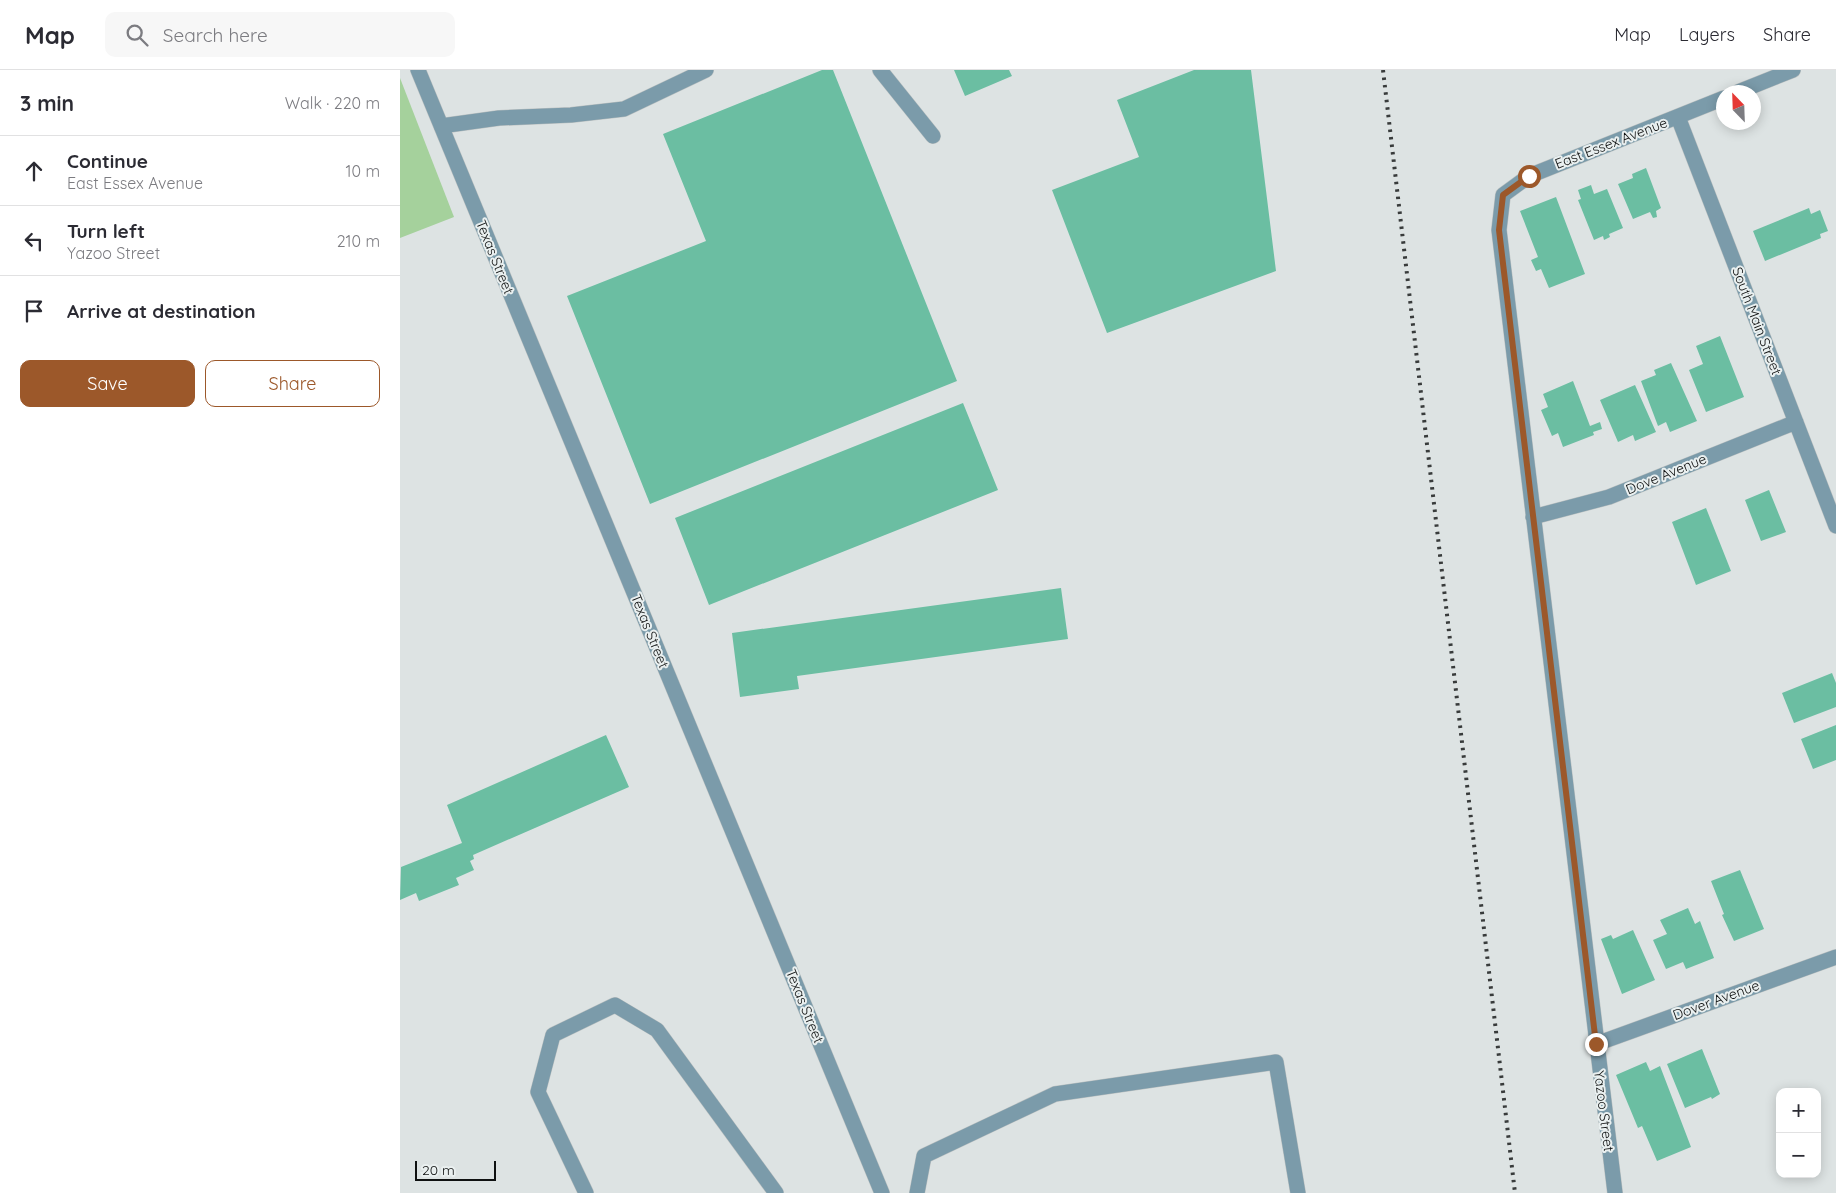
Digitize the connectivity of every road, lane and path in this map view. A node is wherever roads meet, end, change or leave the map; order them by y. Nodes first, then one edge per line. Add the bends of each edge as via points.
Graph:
1 (418, 70) edge
2 (706, 70) edge
3 (880, 70) edge
4 (1793, 70) edge
5 (1756, 85) edge
6 (1716, 101) edge
7 (1678, 117) junction
8 (441, 126) junction
9 (933, 136) dead end
10 (1503, 195) joint
11 (1796, 422) junction
12 (1533, 517) junction
13 (1836, 526) edge
14 (1836, 957) edge
15 (1596, 1044) junction
16 (586, 1193) edge
17 (776, 1193) edge
18 (882, 1193) edge
19 (917, 1193) edge
20 (1298, 1193) edge
21 (1615, 1193) edge

1 - 8 street, Texas Street
2 - 8 street via 624,109 499,118
3 - 9 street
4 - 5 street
6 - 7 street, East Essex Avenue
7 - 10 street, East Essex Avenue via 1529,176
7 - 11 street, South Main Street
8 - 18 street, Texas Street
10 - 12 street, Yazoo Street via 1499,230
11 - 12 street, Dove Avenue via 1609,497
11 - 13 street, South Main Street
12 - 15 street, Yazoo Street
14 - 15 street, Dover Avenue
15 - 21 street, Yazoo Street
16 - 17 street via 538,1092 553,1035 614,1005 657,1030
19 - 20 street via 924,1156 1055,1094 1276,1062

